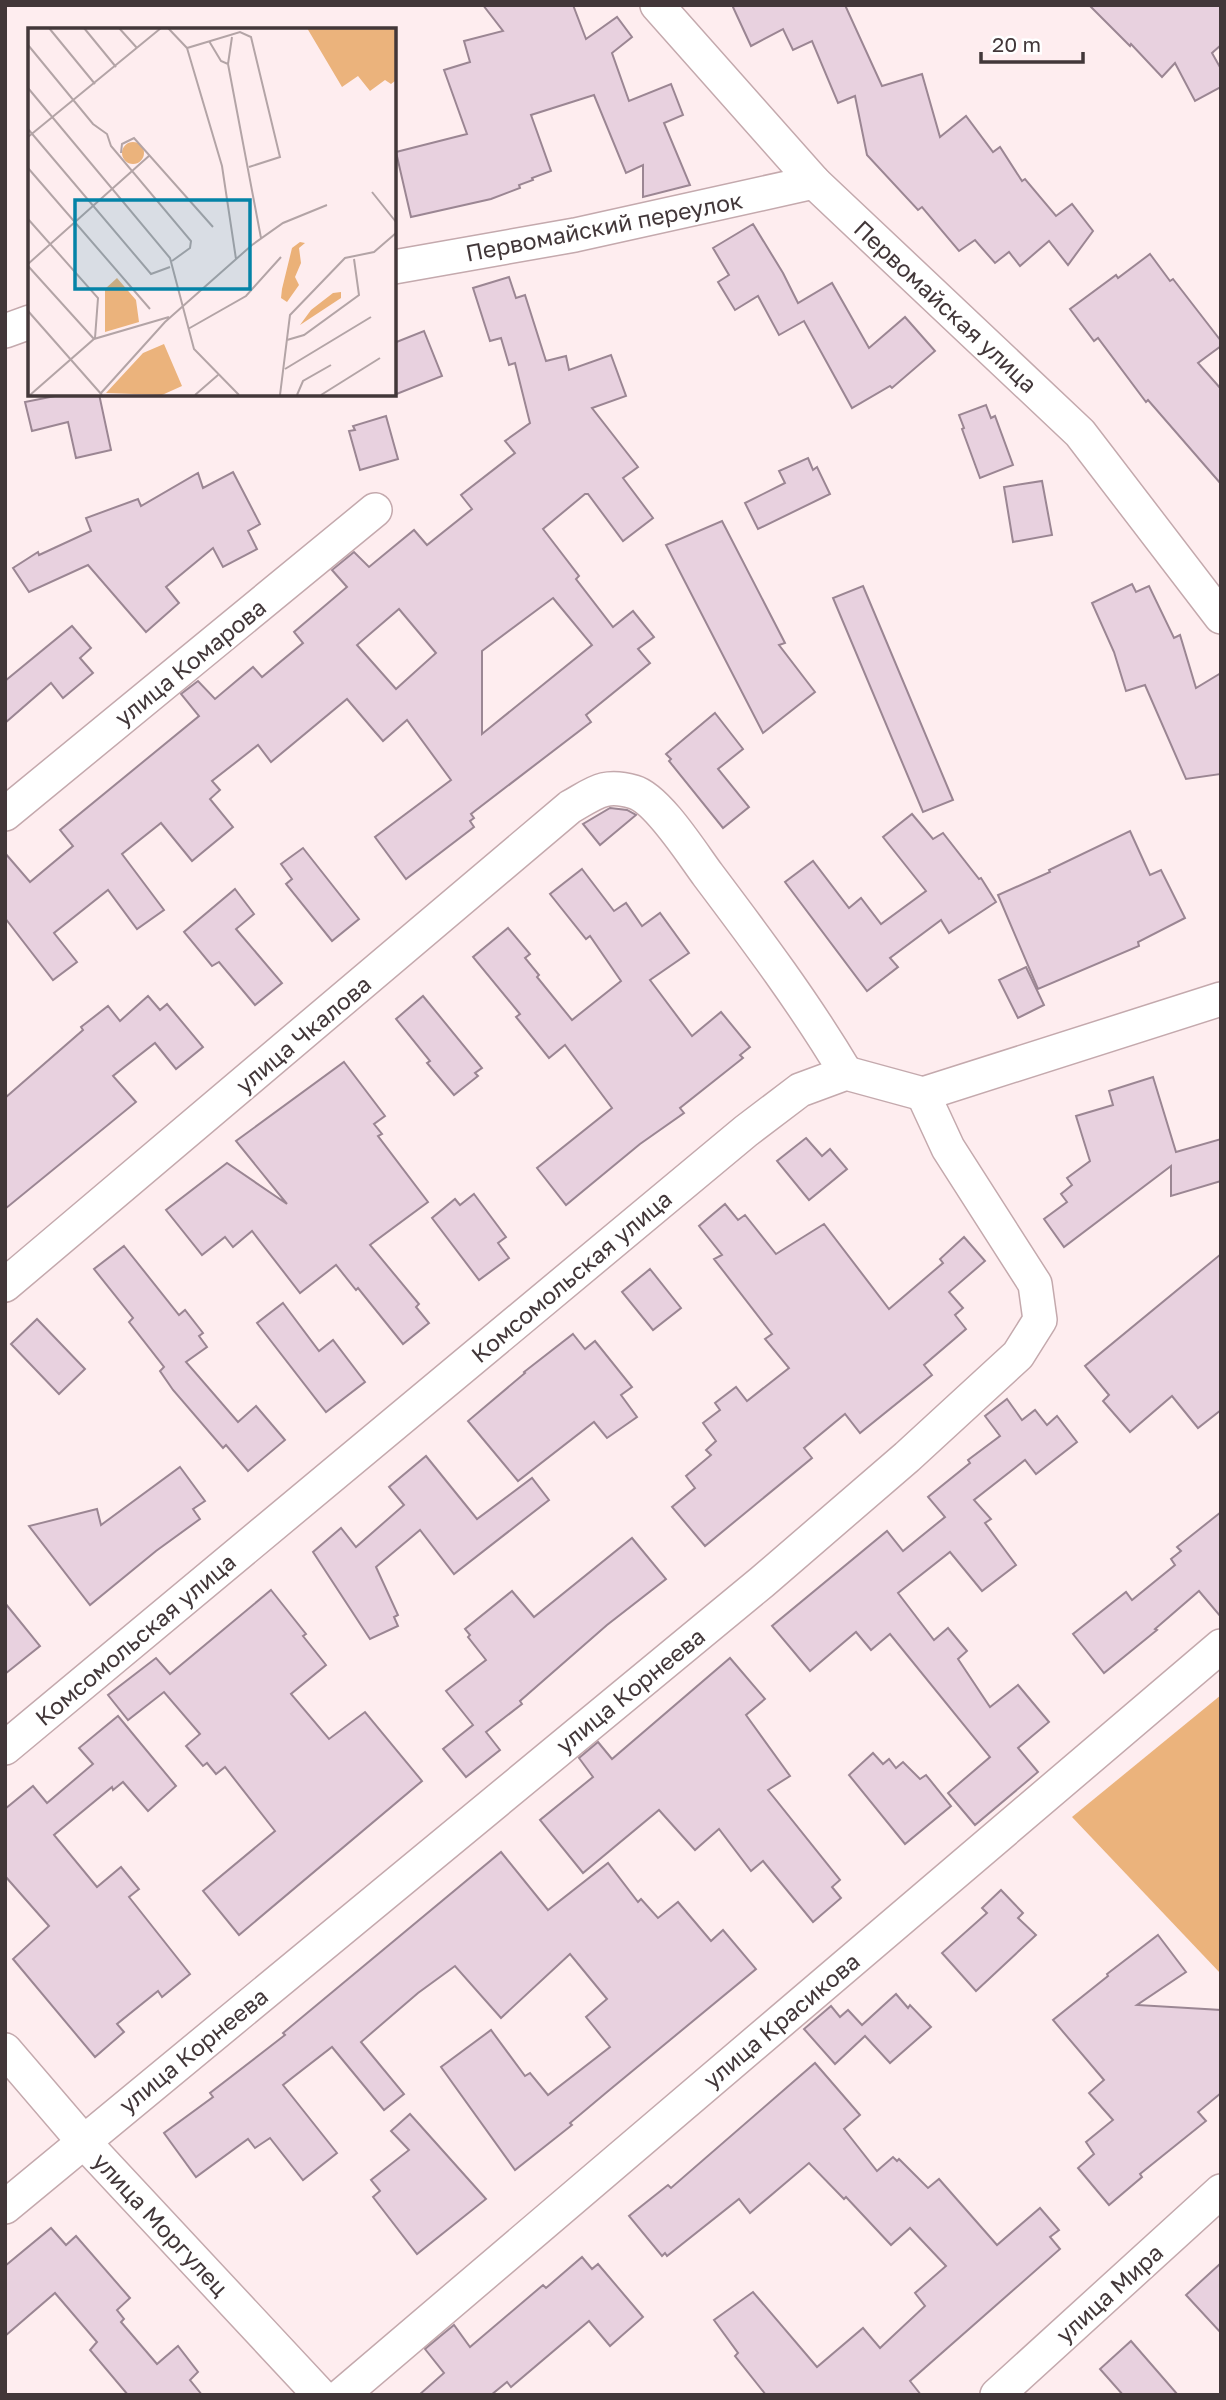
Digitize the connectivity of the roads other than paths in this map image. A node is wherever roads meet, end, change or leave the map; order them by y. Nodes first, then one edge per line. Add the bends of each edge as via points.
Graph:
1 (657, 5) edge
2 (814, 182) junction
3 (396, 267) edge
4 (28, 323) edge
5 (5, 331) edge
6 (375, 510) dead end
7 (1221, 617) edge
8 (5, 814) edge
9 (1221, 999) edge
10 (846, 1073) junction
11 (923, 1094) junction
12 (5, 1285) edge
13 (1221, 1646) edge
14 (5, 1748) edge
15 (5, 2050) edge
16 (83, 2141) junction
17 (1221, 2191) edge
18 (5, 2207) edge
19 (320, 2395) edge
20 (342, 2395) edge
21 (997, 2395) edge

1 - 2 street, Первомайская улица
2 - 3 street, Первомайский переулок via 575,235
2 - 7 street, Первомайская улица via 1080,433
4 - 5 street
6 - 8 street, улица Комарова
9 - 11 street
10 - 11 street
10 - 12 street, улица Чкалова via 767,954 664,816 637,793 604,788 570,807
10 - 14 street, Комсомольская улица via 800,1090 746,1131
11 - 16 street, улица Корнеева via 947,1148 1035,1284 1040,1320 1018,1355 772,1573
13 - 20 street, улица Красикова
15 - 16 street, улица Моргулец
16 - 18 street, улица Корнеева
16 - 19 street, улица Моргулец
17 - 21 street, улица Мира

